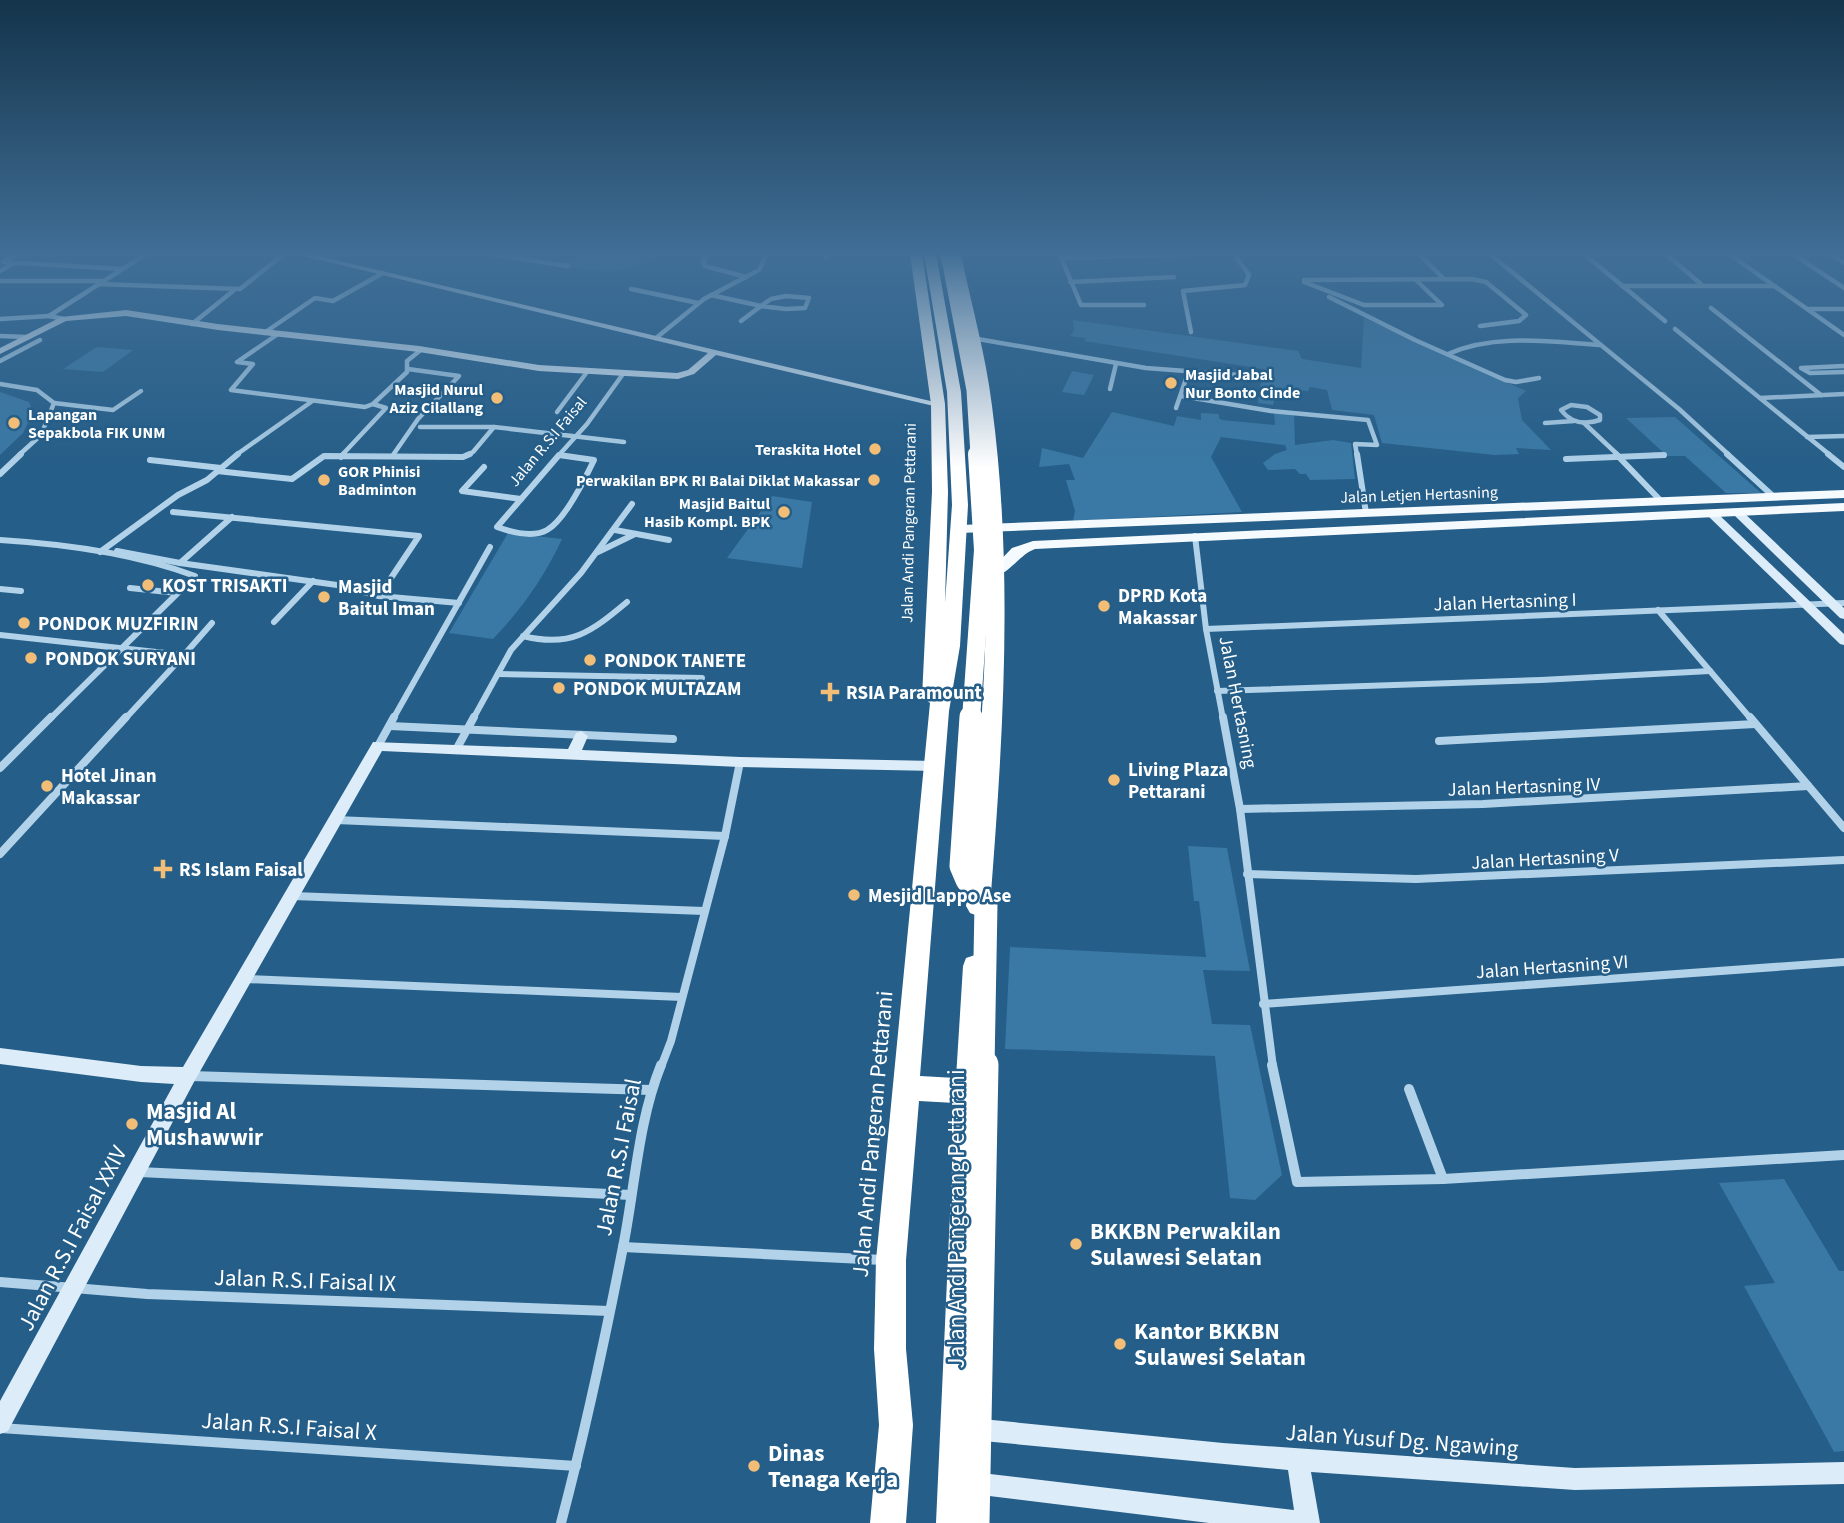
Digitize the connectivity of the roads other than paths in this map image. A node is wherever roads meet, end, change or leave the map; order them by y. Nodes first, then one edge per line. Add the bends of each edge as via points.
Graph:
1 (52, 325) edge
2 (202, 325) edge
3 (275, 325) edge
4 (602, 325) edge
5 (672, 325) edge
6 (926, 325) edge
7 (935, 325) edge
8 (944, 325) edge
9 (961, 325) edge
10 (969, 325) edge
11 (1190, 325) edge
12 (1387, 325) edge
13 (1487, 325) edge
14 (1576, 325) edge
15 (1733, 325) edge
16 (1480, 326) dead end
17 (1675, 329) dead end
18 (945, 331) junction
19 (264, 332) junction
20 (1191, 332) dead end
21 (278, 334) junction
22 (0, 336) edge
23 (27, 337) junction
24 (656, 338) junction
25 (40, 340) dead end
26 (972, 340) junction
27 (1600, 345) junction
28 (422, 349) junction
29 (0, 351) edge
30 (714, 352) junction
31 (948, 353) junction
32 (1448, 354) junction
33 (0, 361) edge
34 (1116, 364) junction
35 (1844, 366) edge
36 (408, 369) junction
37 (1185, 370) junction
38 (587, 372) junction
39 (1844, 372) edge
40 (623, 374) junction
41 (1252, 376) dead end
42 (1539, 378) dead end
43 (0, 384) edge
44 (1110, 389) dead end
45 (141, 391) dead end
46 (1844, 394) edge
47 (1821, 395) junction
48 (1181, 396) junction
49 (1760, 398) junction
50 (311, 402) junction
51 (54, 403) junction
52 (373, 404) junction
53 (938, 404) junction
54 (1176, 408) dead end
55 (557, 412) dead end
56 (1575, 421) junction
57 (1545, 423) dead end
58 (1584, 423) junction
59 (420, 427) dead end
60 (494, 427) junction
61 (1844, 436) edge
62 (576, 437) junction
63 (1807, 437) junction
64 (624, 442) dead end
65 (393, 455) junction
66 (559, 455) junction
67 (1664, 455) dead end
68 (341, 457) junction
69 (1618, 457) junction
70 (1566, 459) dead end
71 (150, 460) dead end
72 (484, 467) dead end
73 (1844, 467) edge
74 (219, 469) junction
75 (0, 474) edge
76 (1844, 494) edge
77 (1774, 497) junction
78 (521, 499) junction
79 (1661, 501) junction
80 (632, 504) dead end
81 (1527, 507) junction
82 (1844, 507) edge
83 (173, 512) dead end
84 (1737, 512) junction
85 (1366, 513) junction
86 (1712, 513) junction
87 (232, 517) junction
88 (1538, 520) junction
89 (960, 529) junction
90 (615, 530) junction
91 (995, 530) junction
92 (635, 534) junction
93 (1195, 536) junction
94 (0, 540) edge
95 (669, 540) dead end
96 (490, 547) dead end
97 (117, 551) dead end
98 (100, 552) junction
99 (597, 553) junction
100 (1758, 558) junction
101 (1784, 558) junction
102 (180, 563) junction
103 (996, 572) junction
104 (313, 581) junction
105 (130, 588) dead end
106 (0, 589) edge
107 (21, 591) dead end
108 (177, 593) junction
109 (379, 596) junction
110 (627, 602) dead end
111 (459, 603) junction
112 (1838, 604) edge
113 (1806, 606) junction
114 (1658, 610) junction
115 (1844, 615) edge
116 (274, 622) dead end
117 (212, 624) dead end
118 (1206, 629) junction
119 (0, 635) edge
120 (523, 636) junction
121 (1844, 642) edge
122 (122, 648) junction
123 (184, 655) junction
124 (1710, 671) junction
125 (498, 674) junction
126 (702, 678) dead end
127 (1217, 691) junction
128 (939, 711) junction
129 (1755, 724) junction
130 (390, 726) junction
131 (467, 731) junction
132 (581, 736) junction
133 (673, 739) dead end
134 (1439, 741) dead end
135 (378, 746) junction
136 (456, 750) junction
137 (573, 755) junction
138 (935, 759) junction
139 (740, 762) junction
140 (2, 764) edge
141 (1808, 786) junction
142 (1240, 809) junction
143 (335, 820) junction
144 (1844, 828) edge
145 (725, 836) junction
146 (0, 854) edge
147 (1844, 860) edge
148 (1247, 874) junction
149 (293, 896) junction
150 (986, 904) junction
151 (705, 911) junction
152 (1844, 962) edge
153 (245, 979) junction
154 (682, 997) junction
155 (1263, 1004) junction
156 (0, 1056) edge
157 (188, 1076) junction
158 (905, 1088) junction
159 (1409, 1089) dead end
160 (651, 1090) junction
161 (968, 1091) junction
162 (1844, 1154) edge
163 (136, 1171) junction
164 (1443, 1179) junction
165 (631, 1195) junction
166 (623, 1247) junction
167 (891, 1260) junction
168 (0, 1282) edge
169 (74, 1288) junction
170 (609, 1311) junction
171 (0, 1426) edge
172 (971, 1429) junction
173 (1298, 1459) junction
174 (576, 1466) junction
175 (1844, 1472) edge
176 (970, 1482) junction
177 (561, 1523) edge
178 (888, 1523) edge
179 (954, 1523) edge
180 (974, 1523) edge
181 (985, 1523) edge
182 (1306, 1523) edge

1 - 23 street
2 - 19 street
3 - 19 street
4 - 24 street
5 - 24 street
6 - 53 highway, Jalan Andi Pangeran Pettarani
7 - 128 highway via 950,475
8 - 18 highway, Jalan Andi Pangeran Pettarani
9 - 150 highway, bridge via 973,390 983,550 961,866
10 - 26 highway
11 - 20 street
12 - 32 street
13 - 16 street
14 - 27 street
15 - 47 street
17 - 49 street
18 - 26 highway
18 - 31 highway, Jalan Andi Pangeran Pettarani
19 - 21 street
21 - 28 street
21 - 50 street via 237,362 253,364 230,389
22 - 23 street
23 - 29 street
24 - 30 street
25 - 33 street
26 - 31 highway
26 - 34 street
26 - 91 highway via 985,404
27 - 32 street via 1492,343
27 - 77 street via 1679,409
28 - 36 street via 407,361 404,366
28 - 38 street
30 - 40 street via 685,375
30 - 53 street
31 - 89 highway, Jalan Andi Pangeran Pettarani
32 - 42 street via 1509,381
34 - 37 street
34 - 44 street
35 - 39 street via 1801,368 1810,373
36 - 52 street
36 - 65 street via 459,376 418,419
37 - 41 street
37 - 48 street
38 - 40 street
38 - 55 street
40 - 62 street, Jalan R.S.I Faisal
43 - 51 street via 37,390
45 - 51 street via 113,410
46 - 47 street
47 - 49 street
48 - 54 street
48 - 85 street via 1368,420 1377,445 1355,444
49 - 63 street
50 - 52 street
50 - 74 street
51 - 75 street via 41,435
52 - 68 street via 386,408
53 - 138 highway, Jalan Andi Pangeran Pettarani
56 - 57 street
56 - 58 street
56 - 58 street via 1561,410 1582,406 1600,415 1597,422
58 - 69 street
59 - 60 street
60 - 62 street
60 - 65 street via 467,456
61 - 63 street
62 - 64 street
62 - 66 street, Jalan R.S.I Faisal
63 - 73 street
65 - 68 street
66 - 78 street, Jalan R.S.I Faisal
66 - 78 street, Jalan R.S.I Faisal via 594,460 552,526 538,532 499,528
67 - 69 street
68 - 74 street via 320,457 292,479
69 - 70 street
69 - 79 street
71 - 74 street
72 - 78 street via 462,491
74 - 98 street
76 - 77 main road, Jalan Letjen Hertasning
77 - 79 main road, Jalan Letjen Hertasning
79 - 81 main road, Jalan Letjen Hertasning
80 - 90 street
81 - 85 main road, Jalan Letjen Hertasning
81 - 88 main road
82 - 84 main road, Jalan Letjen Hertasning
83 - 87 street
84 - 86 main road, Jalan Letjen Hertasning
84 - 101 street
85 - 91 main road, Jalan Letjen Hertasning
86 - 88 main road, Jalan Letjen Hertasning
86 - 100 street
87 - 102 street
87 - 109 street via 419,536
88 - 93 main road, Jalan Letjen Hertasning
89 - 91 main road, Jalan Letjen Hertasning
89 - 128 highway, Jalan Andi Pangeran Pettarani via 951,646
90 - 92 street
90 - 99 street
91 - 103 highway
92 - 95 street
92 - 99 street
93 - 103 main road, Jalan Letjen Hertasning via 1033,545 1017,551
93 - 118 street, Jalan Hertasning
94 - 98 street
96 - 111 street
97 - 102 street
98 - 108 street via 194,574
99 - 120 street
100 - 101 street
100 - 113 street
101 - 112 street
102 - 104 street
103 - 150 highway
104 - 109 street
104 - 116 street
105 - 108 street
106 - 107 street
108 - 122 street
109 - 111 street
110 - 120 street via 570,640 547,642
111 - 130 street
112 - 113 street, Jalan Hertasning I
112 - 115 street
113 - 114 street, Jalan Hertasning I
113 - 121 street
114 - 118 street, Jalan Hertasning I
114 - 124 street
117 - 123 street
118 - 127 street, Jalan Hertasning
119 - 122 street
120 - 125 street
122 - 123 street
122 - 140 street
123 - 146 street
124 - 127 street
124 - 129 street
125 - 126 street
125 - 131 street
127 - 142 street, Jalan Hertasning
128 - 138 highway, Jalan Andi Pangeran Pettarani
129 - 134 street
129 - 141 street
130 - 131 street
130 - 135 street
131 - 132 street
131 - 136 street
132 - 133 street
132 - 137 street
135 - 136 street
135 - 143 street
136 - 137 street
137 - 139 street
138 - 139 street
138 - 158 highway, Jalan Andi Pangeran Pettarani
139 - 145 street, Jalan R.S.I Faisal
141 - 142 street, Jalan Hertasning IV via 1483,804
141 - 144 street
142 - 148 street, Jalan Hertasning
143 - 145 street
143 - 149 street
145 - 151 street, Jalan R.S.I Faisal
147 - 148 street, Jalan Hertasning V via 1416,879
148 - 155 street, Jalan Hertasning
149 - 151 street
149 - 153 street
150 - 161 highway
150 - 172 main road, Jalan Andi Pangerang Pettarani via 986,1147
150 - 180 highway, bridge
151 - 154 street, Jalan R.S.I Faisal
152 - 155 street, Jalan Hertasning VI
153 - 154 street
153 - 157 street
154 - 160 street, Jalan R.S.I Faisal
155 - 164 street, Jalan Hertasning via 1297,1182
156 - 157 street
157 - 160 street
157 - 163 street, Jalan R.S.I Faisal XXIV
158 - 161 highway
158 - 167 highway, Jalan Andi Pangeran Pettarani
159 - 164 street
160 - 165 street, Jalan R.S.I Faisal
161 - 172 highway, Jalan Andi Pangerang Pettarani via 961,1372
162 - 164 street
163 - 165 street
163 - 169 street, Jalan R.S.I Faisal XXIV
165 - 166 street, Jalan R.S.I Faisal
166 - 167 street
166 - 170 street, Jalan R.S.I Faisal
167 - 178 highway, Jalan Andi Pangeran Pettarani via 890,1349 896,1425
168 - 169 street, Jalan R.S.I Faisal IX
169 - 170 street, Jalan R.S.I Faisal IX
169 - 171 street, Jalan R.S.I Faisal XXIV
170 - 174 street, Jalan R.S.I Faisal
171 - 174 street, Jalan R.S.I Faisal X
172 - 173 street, Jalan Yusuf Dg. Ngawing
172 - 176 highway, Jalan Andi Pangerang Pettarani
173 - 175 street, Jalan Yusuf Dg. Ngawing via 1575,1479
173 - 182 street
174 - 177 street, Jalan R.S.I Faisal
176 - 179 highway, Jalan Andi Pangerang Pettarani
176 - 181 main road, Jalan Andi Pangerang Pettarani
176 - 182 street

